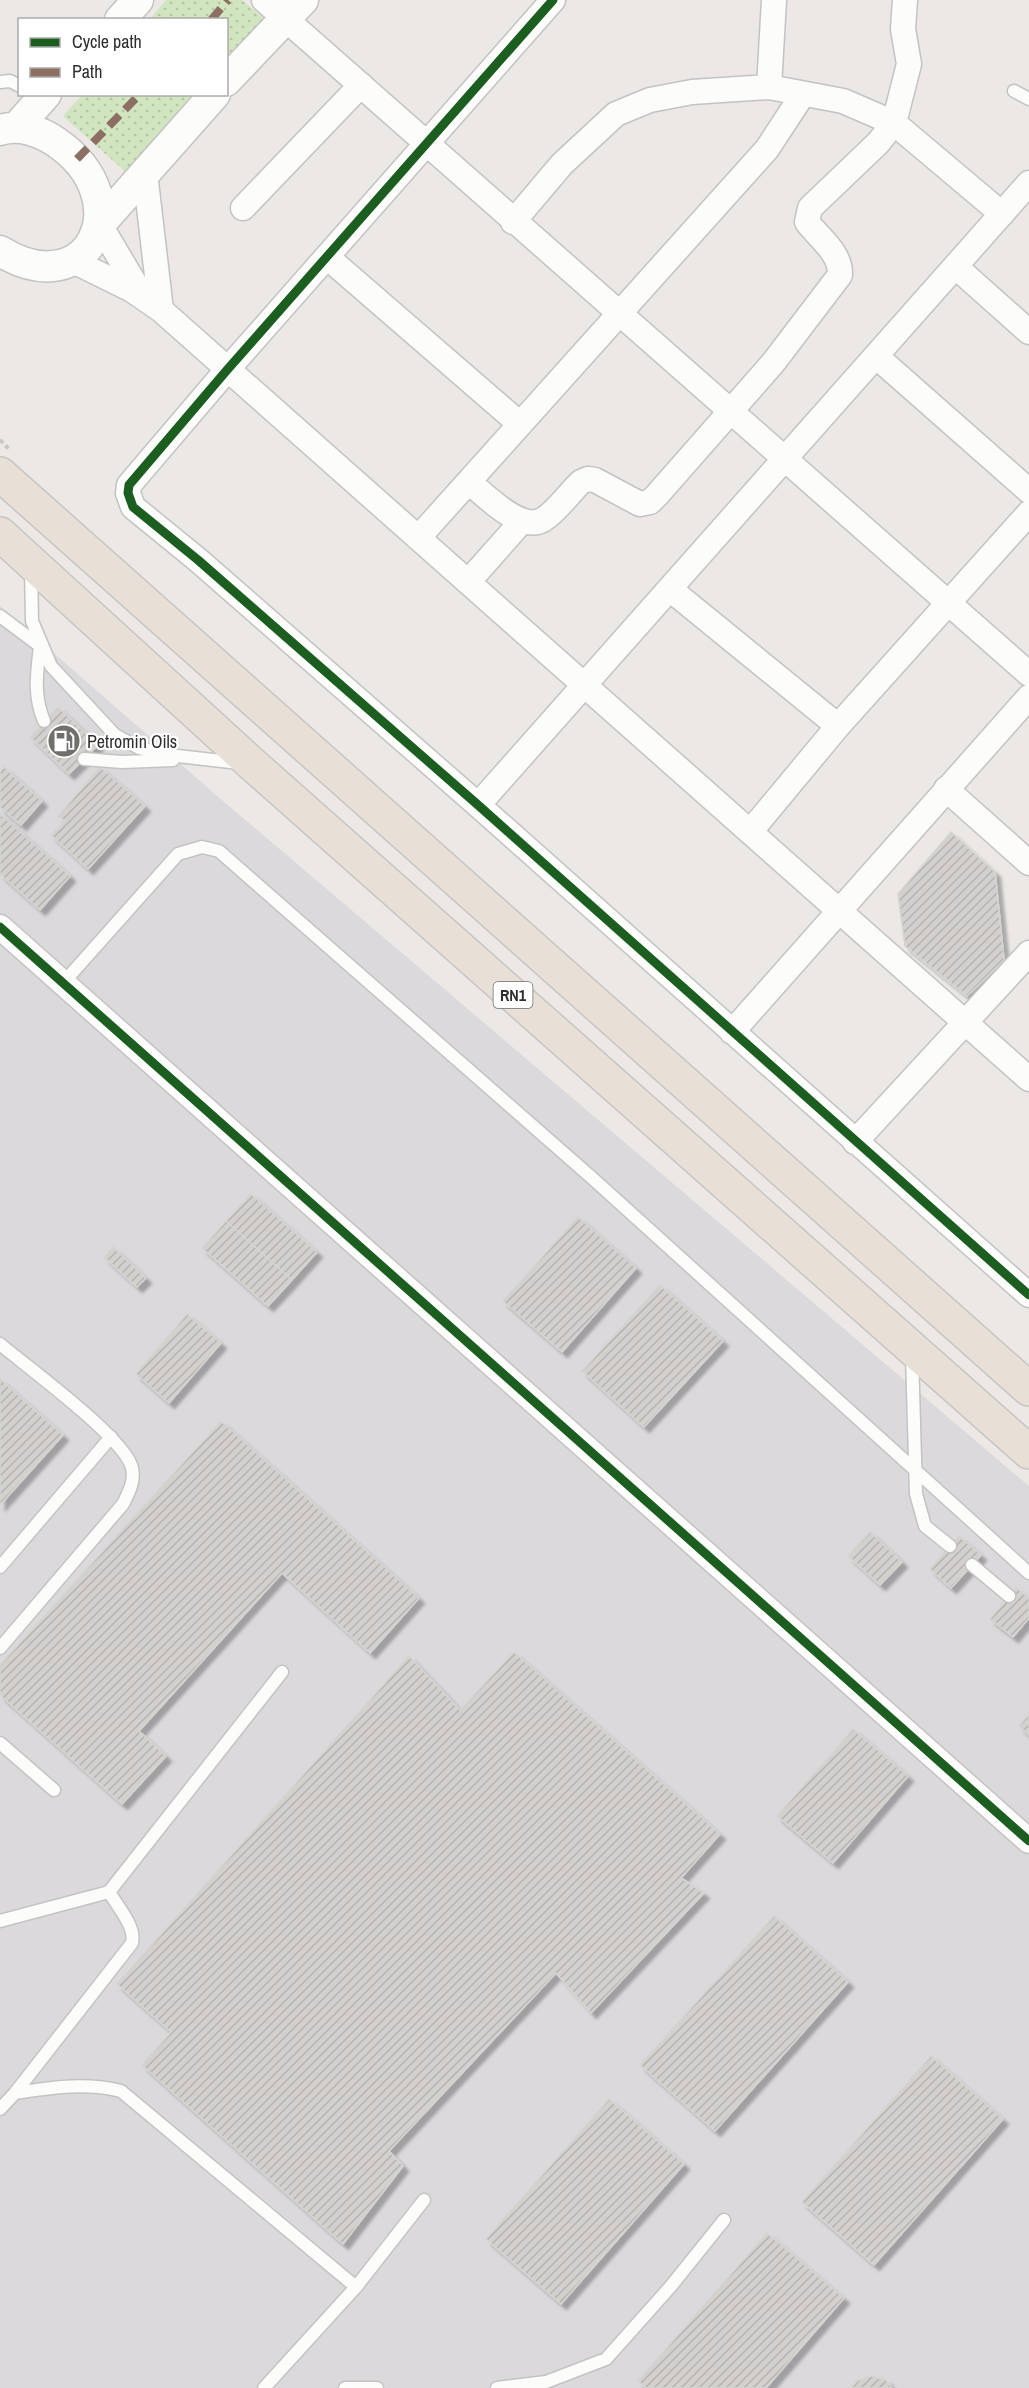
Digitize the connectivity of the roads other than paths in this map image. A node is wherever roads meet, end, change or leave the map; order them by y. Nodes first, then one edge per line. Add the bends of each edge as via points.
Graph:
1 (138, 0) edge
2 (553, 0) edge
3 (774, 0) edge
4 (905, 0) edge
5 (284, 6) edge
6 (122, 18) edge
7 (228, 78) edge
8 (0, 82) edge
9 (18, 85) edge
10 (361, 85) junction
11 (769, 87) junction
12 (1014, 91) dead end
13 (803, 94) junction
14 (35, 96) edge
15 (213, 96) edge
16 (1029, 99) edge
17 (894, 123) junction
18 (9, 128) edge
19 (426, 144) junction
20 (145, 173) junction
21 (1028, 185) edge
22 (243, 208) dead end
23 (1002, 214) junction
24 (513, 222) junction
25 (100, 224) junction
26 (327, 257) junction
27 (6, 259) edge
28 (71, 260) junction
29 (956, 267) junction
30 (152, 304) junction
31 (619, 314) junction
32 (1029, 332) edge
33 (876, 357) junction
34 (227, 370) junction
35 (730, 413) junction
36 (520, 424) junction
37 (783, 460) junction
38 (0, 474) edge
39 (469, 482) junction
40 (1029, 491) edge
41 (1029, 513) edge
42 (522, 521) junction
43 (418, 538) junction
44 (10, 545) edge
45 (468, 582) junction
46 (671, 590) junction
47 (950, 604) junction
48 (0, 616) edge
49 (40, 646) junction
50 (1029, 674) edge
51 (584, 686) junction
52 (1029, 697) edge
53 (44, 721) dead end
54 (838, 726) junction
55 (84, 759) dead end
56 (196, 759) junction
57 (252, 764) junction
58 (946, 789) junction
59 (478, 805) junction
60 (750, 832) junction
61 (1029, 863) edge
62 (840, 910) junction
63 (0, 927) edge
64 (1029, 953) edge
65 (64, 982) junction
66 (965, 1022) junction
67 (732, 1032) junction
68 (1029, 1079) edge
69 (855, 1142) junction
70 (1029, 1295) edge
71 (0, 1344) edge
72 (912, 1347) junction
73 (1029, 1389) edge
74 (111, 1437) junction
75 (1029, 1452) edge
76 (914, 1468) junction
77 (950, 1546) dead end
78 (972, 1565) dead end
79 (0, 1567) edge
80 (1029, 1573) edge
81 (1010, 1596) dead end
82 (0, 1648) edge
83 (282, 1672) dead end
84 (0, 1743) edge
85 (54, 1790) dead end
86 (1029, 1841) edge
87 (109, 1892) junction
88 (0, 1921) edge
89 (15, 2093) junction
90 (0, 2109) edge
91 (424, 2200) dead end
92 (724, 2220) dead end
93 (356, 2287) junction
94 (264, 2388) edge
95 (345, 2388) edge
96 (377, 2388) edge
97 (497, 2388) edge

1 - 6 street
2 - 19 street
3 - 11 street
4 - 17 street via 903,29 909,64
5 - 7 street
5 - 10 street
8 - 9 lane
10 - 19 street
10 - 22 street
11 - 13 street
11 - 24 street via 692,92 650,100 616,114 562,164
12 - 16 lane
13 - 17 street via 843,101
13 - 31 street via 767,149
14 - 18 street
15 - 20 street
17 - 23 street
17 - 35 street via 810,208 807,222 837,256 840,275
18 - 25 street via 51,138 77,159 98,193
19 - 24 street
19 - 26 street
20 - 25 street
20 - 30 street
21 - 23 street
23 - 29 street
24 - 31 street
25 - 28 street via 90,246
25 - 30 street
26 - 34 street
26 - 36 street
27 - 28 street via 42,266
28 - 30 street
29 - 32 street
29 - 33 street
30 - 34 street
31 - 35 street
31 - 36 street
33 - 37 street
33 - 40 street
34 - 43 street
34 - 59 street via 129,485 133,507
35 - 37 street
35 - 42 street via 650,502 640,504 588,479 543,520
36 - 39 street
37 - 46 street
37 - 47 street
38 - 73 highway, RN1
39 - 42 street
39 - 43 street
41 - 47 street
42 - 45 street
43 - 45 street
44 - 49 lane
44 - 57 highway, RN1
45 - 51 street
46 - 51 street
46 - 54 street
47 - 50 street
47 - 54 street
48 - 49 lane
49 - 53 lane via 35,686
49 - 56 lane via 51,666 115,735 139,748
51 - 59 street
51 - 60 street
52 - 58 street
54 - 60 street
55 - 56 lane
56 - 57 lane
57 - 72 highway, RN1
58 - 61 street
58 - 62 street
59 - 67 street
60 - 62 street
62 - 66 street
62 - 67 street
63 - 65 street
64 - 66 street
65 - 76 lane via 178,854 202,847 219,851 591,1177
65 - 86 street
66 - 68 street
66 - 69 street
67 - 69 street
69 - 70 street
71 - 74 lane
72 - 75 highway, RN1
72 - 76 lane
74 - 79 lane
74 - 82 lane via 132,1467 132,1486 123,1504
76 - 77 lane via 925,1526
76 - 80 lane
78 - 81 lane
83 - 87 lane
84 - 85 lane
87 - 88 lane
87 - 89 lane via 131,1928 132,1943
89 - 90 lane
89 - 93 lane via 75,2086 121,2091
91 - 93 lane
92 - 97 lane via 606,2359 546,2382
93 - 94 lane
95 - 96 lane

